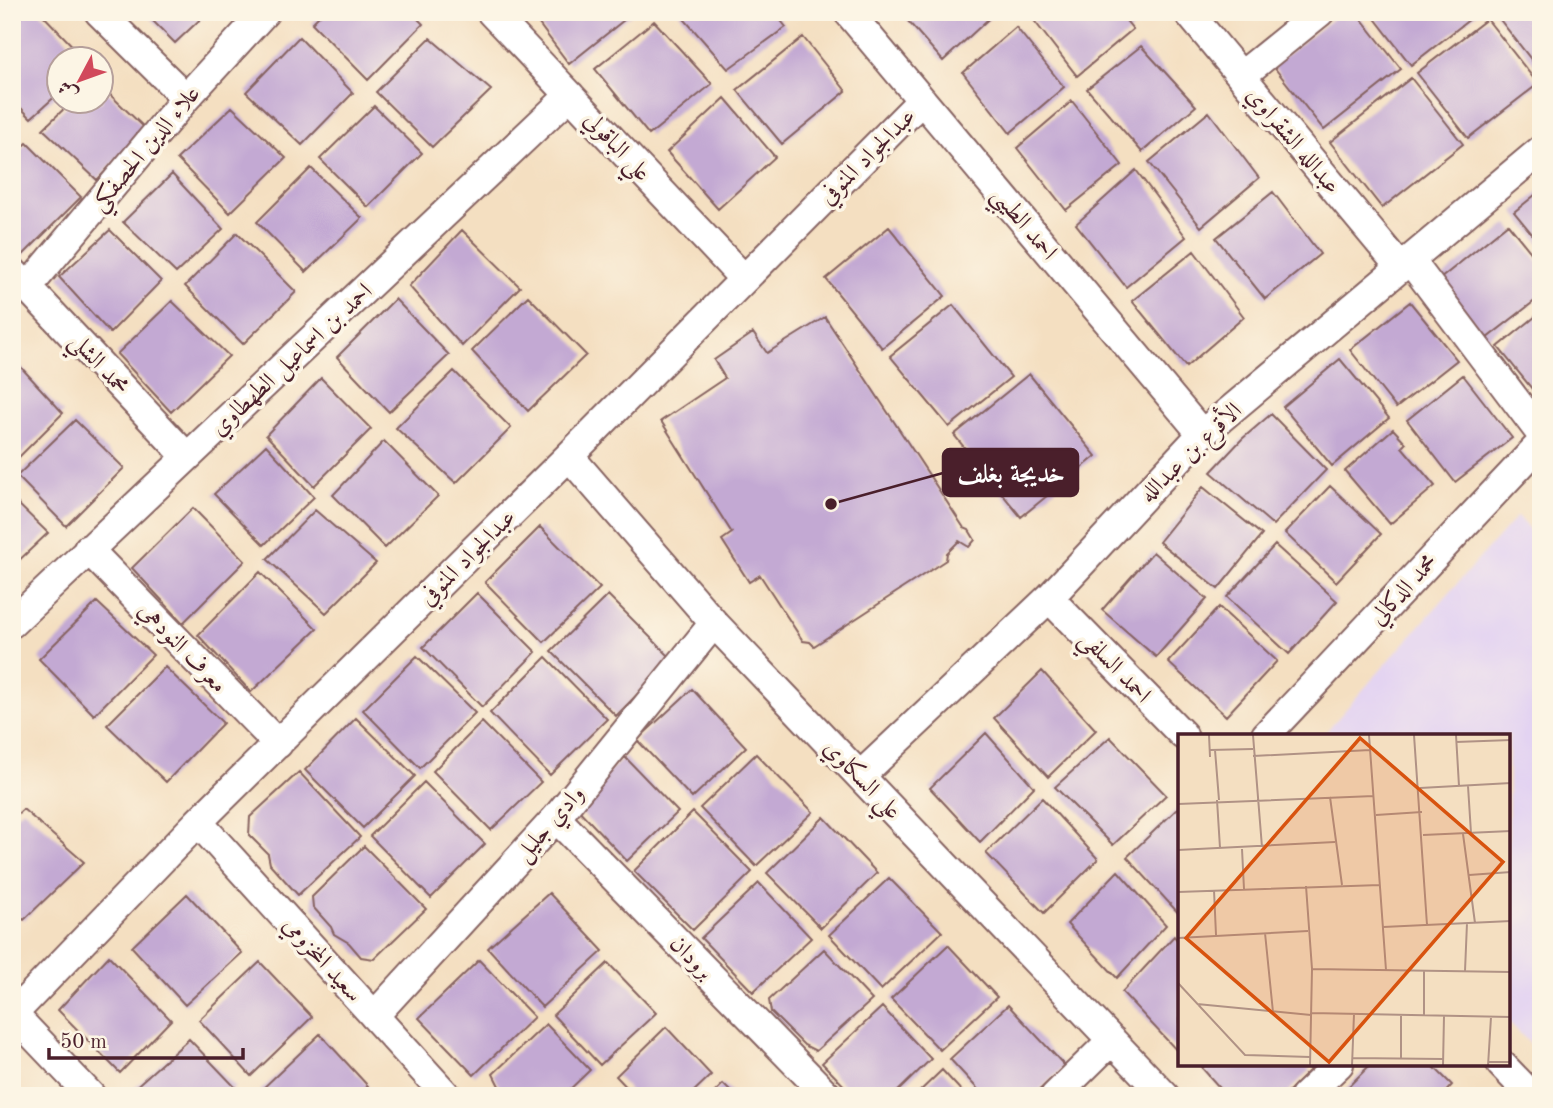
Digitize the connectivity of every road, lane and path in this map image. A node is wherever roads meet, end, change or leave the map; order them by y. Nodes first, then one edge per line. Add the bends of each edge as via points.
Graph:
1 (99, 12) edge
2 (265, 12) edge
3 (491, 12) edge
4 (848, 12) edge
5 (1188, 12) edge
6 (1320, 12) edge
7 (1241, 76) junction
8 (570, 95) junction
9 (186, 99) junction
10 (922, 100) junction
11 (1541, 150) edge
12 (1405, 264) junction
13 (20, 279) edge
14 (744, 279) junction
15 (1202, 434) junction
16 (1541, 434) edge
17 (1541, 443) edge
18 (569, 456) junction
19 (187, 457) junction
20 (88, 549) junction
21 (1049, 598) junction
22 (12, 623) edge
23 (714, 623) junction
24 (1181, 734) edge
25 (1267, 734) edge
26 (278, 744) junction
27 (860, 776) junction
28 (556, 818) junction
29 (198, 822) junction
30 (13, 1015) edge
31 (374, 1016) junction
32 (1112, 1040) junction
33 (1337, 1066) edge
34 (1503, 1066) edge
35 (91, 1096) edge
36 (447, 1096) edge
37 (828, 1096) edge
38 (1055, 1096) edge
39 (1166, 1096) edge
40 (1306, 1096) edge
41 (1532, 1096) edge

1 - 9 street
2 - 9 street, علاء الدين الحصفكي
3 - 8 street, علي الباقولي
4 - 10 street, احمد الطيبي
5 - 7 street, عبدالله الشقراوي
6 - 7 street
7 - 12 street, عبدالله الشقراوي
8 - 14 street, علي الباقولي
8 - 19 street, احمد بن اسماعيل الطهطاوي
9 - 13 street, علاء الدين الحصفكي
10 - 14 street, عبدالجواد المنوفي
10 - 15 street, احمد الطيبي
11 - 12 street, الأقرع بن عبدالله
12 - 15 street, الأقرع بن عبدالله
12 - 16 street, عبدالله الشقراوي
13 - 19 street, محمد الشلي
14 - 18 street, عبدالجواد المنوفي
15 - 21 street, الأقرع بن عبدالله
17 - 25 street, محمد الدكالي
18 - 23 street, علي السكاوي
18 - 26 street, عبدالجواد المنوفي
19 - 20 street, احمد بن اسماعيل الطهطاوي
20 - 22 street, احمد بن اسماعيل الطهطاوي
20 - 26 street, معرف النودهي
21 - 24 street, احمد السلفي
21 - 27 street, الأقرع بن عبدالله
23 - 27 street, علي السكاوي
23 - 28 street, وادي جليل
26 - 29 street, عبدالجواد المنوفي
27 - 32 street, علي السكاوي
28 - 31 street, وادي جليل
28 - 37 street, برودان
29 - 30 street, عبدالجواد المنوفي
29 - 31 street, سعيد المخزومي
30 - 35 street
31 - 36 street, سعيد المخزومي
32 - 38 street
32 - 39 street, علي السكاوي
33 - 40 street
34 - 41 street

